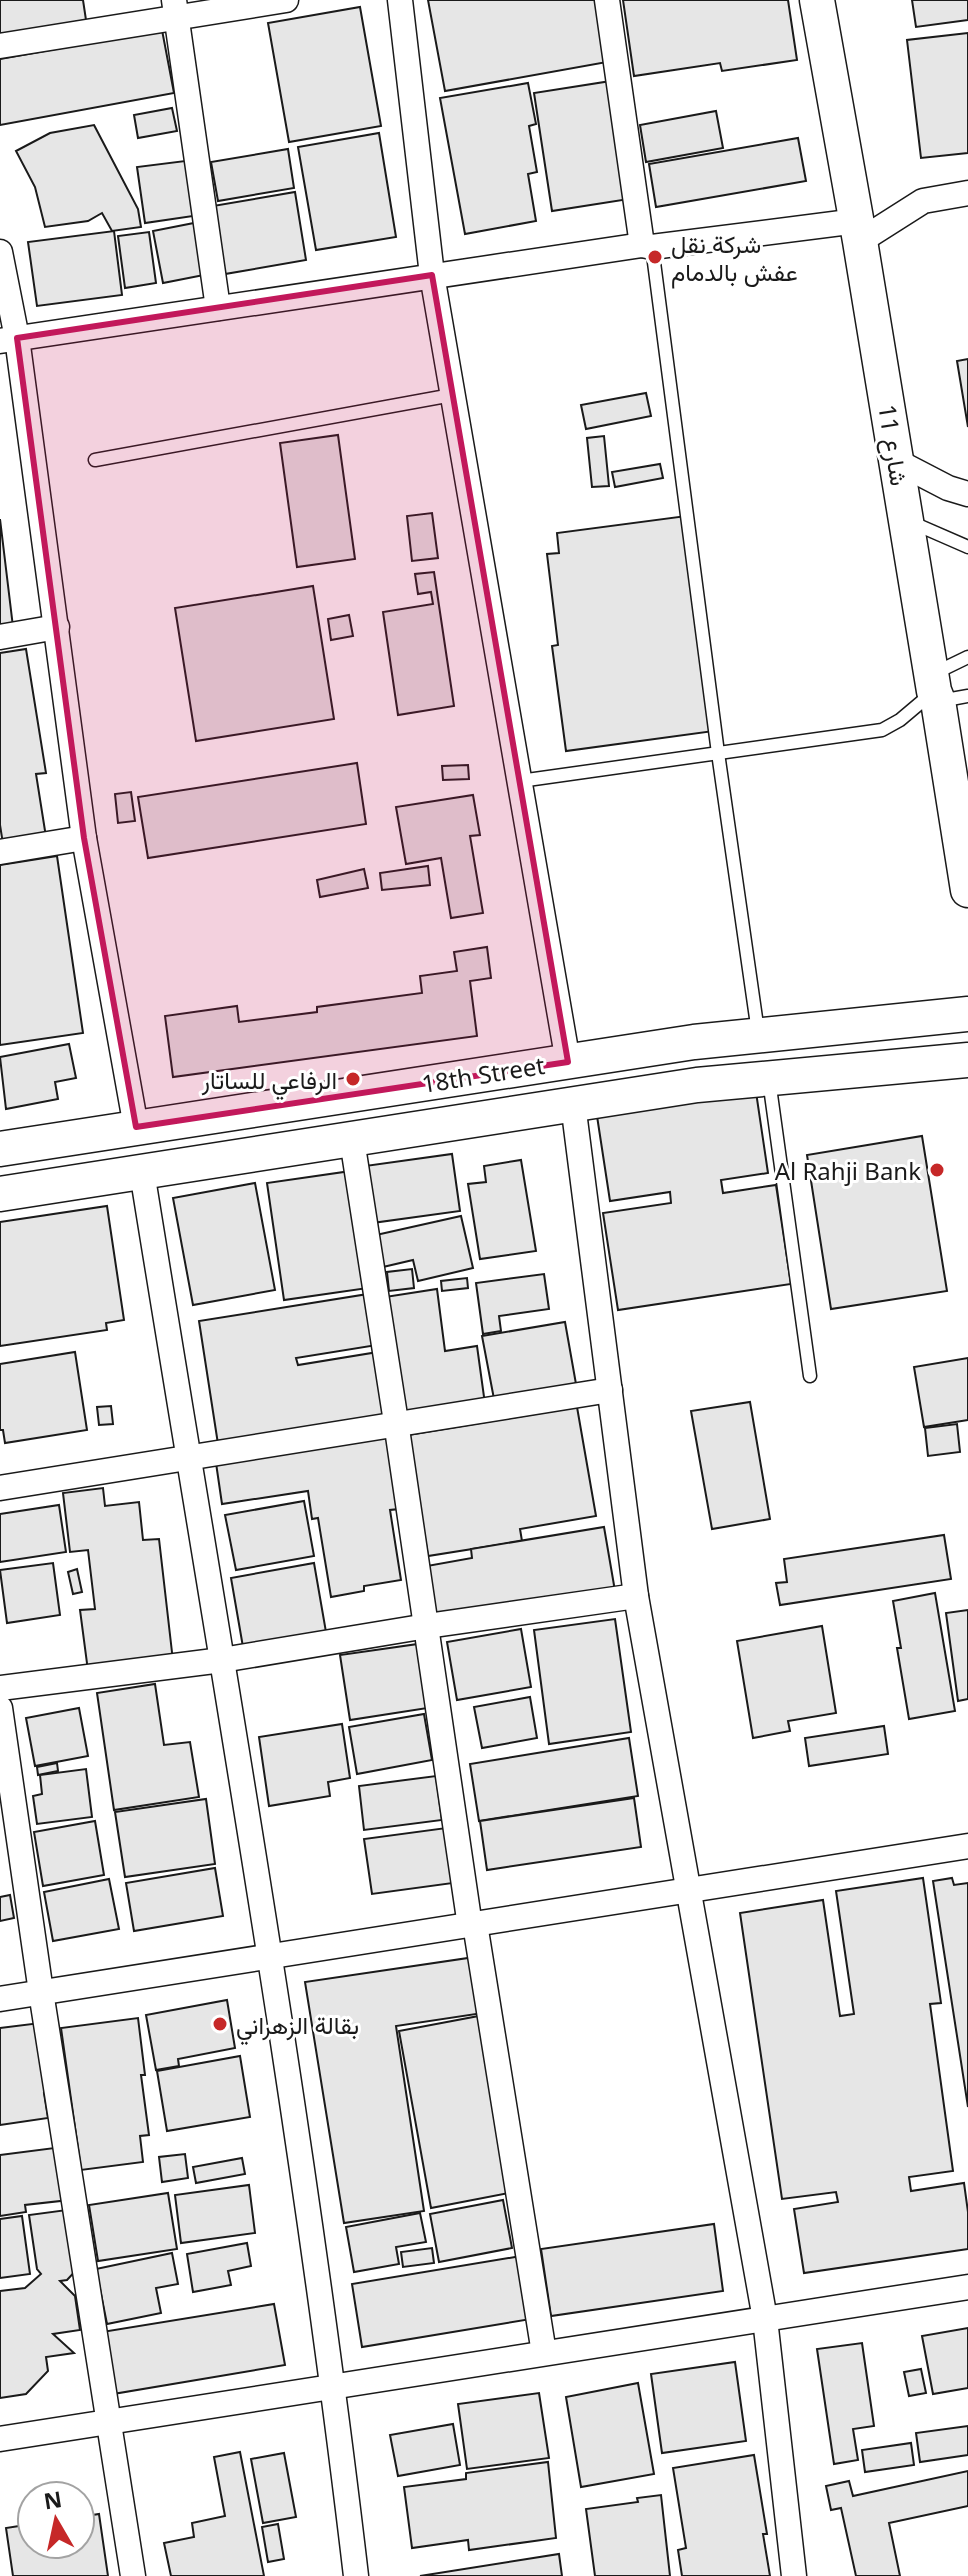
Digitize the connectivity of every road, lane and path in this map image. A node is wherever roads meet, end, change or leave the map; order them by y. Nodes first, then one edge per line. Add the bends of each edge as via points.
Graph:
1 (286, 0) edge
2 (400, 0) edge
3 (607, 0) edge
4 (817, 0) edge
5 (175, 8) edge
6 (0, 46) edge
7 (968, 193) edge
8 (858, 231) junction
9 (647, 246) junction
10 (0, 252) edge
11 (432, 275) junction
12 (218, 308) junction
13 (8, 340) edge
14 (452, 395) junction
15 (95, 460) dead end
16 (896, 461) junction
17 (968, 494) edge
18 (906, 520) junction
19 (968, 547) edge
20 (57, 627) junction
21 (0, 637) edge
22 (968, 657) edge
23 (943, 691) edge
24 (718, 753) junction
25 (520, 781) junction
26 (84, 838) junction
27 (0, 852) edge
28 (968, 890) edge
29 (968, 1014) edge
30 (758, 1035) junction
31 (968, 1060) edge
32 (568, 1062) junction
33 (768, 1077) junction
34 (573, 1104) junction
35 (136, 1127) junction
36 (352, 1140) junction
37 (0, 1149) edge
38 (142, 1172) junction
39 (0, 1194) edge
40 (810, 1376) dead end
41 (610, 1390) junction
42 (396, 1422) junction
43 (188, 1456) junction
44 (0, 1488) edge
45 (636, 1596) junction
46 (427, 1626) junction
47 (222, 1660) junction
48 (0, 1688) edge
49 (0, 1708) edge
50 (968, 1846) edge
51 (689, 1890) junction
52 (473, 1925) junction
53 (269, 1957) junction
54 (41, 1992) junction
55 (0, 1999) edge
56 (968, 2287) edge
57 (765, 2319) junction
58 (544, 2353) junction
59 (334, 2387) junction
60 (110, 2421) junction
61 (0, 2439) edge
62 (133, 2576) edge
63 (356, 2576) edge
64 (794, 2576) edge

1 - 5 street
2 - 11 street
3 - 9 street
4 - 8 street, شارع 11
5 - 6 street
5 - 12 street
7 - 8 street via 923,201
8 - 9 street
8 - 16 street, شارع 11
9 - 11 street
9 - 24 lane
10 - 13 street
11 - 12 street
11 - 14 street
12 - 13 street
13 - 20 street
14 - 15 lane
14 - 25 street
16 - 17 street
16 - 18 street, شارع 11
18 - 19 lane
18 - 23 street, شارع 11
20 - 21 street
20 - 26 street
22 - 23 lane
23 - 24 lane via 882,730
23 - 28 street, شارع 11
24 - 25 lane
24 - 30 lane
25 - 32 street
26 - 27 street
26 - 35 street
29 - 30 street, 18th Street
30 - 32 street, 18th Street
31 - 33 street
32 - 35 street, 18th Street
33 - 34 street
33 - 40 lane
34 - 36 street
34 - 41 street
35 - 37 street, 18th Street
36 - 38 street
36 - 42 street
38 - 39 street
38 - 43 street
41 - 42 street
41 - 45 street
42 - 43 street
42 - 46 street
43 - 44 street
43 - 47 street
45 - 46 street
45 - 51 street
46 - 47 street
46 - 52 street
47 - 48 street
47 - 53 street
49 - 54 street
50 - 51 street
51 - 52 street
51 - 57 street
52 - 53 street
52 - 58 street
53 - 54 street
53 - 59 street
54 - 55 street
54 - 60 street
56 - 57 street
57 - 58 street
57 - 64 street
58 - 59 street
59 - 60 street
59 - 63 street
60 - 61 street
60 - 62 street

